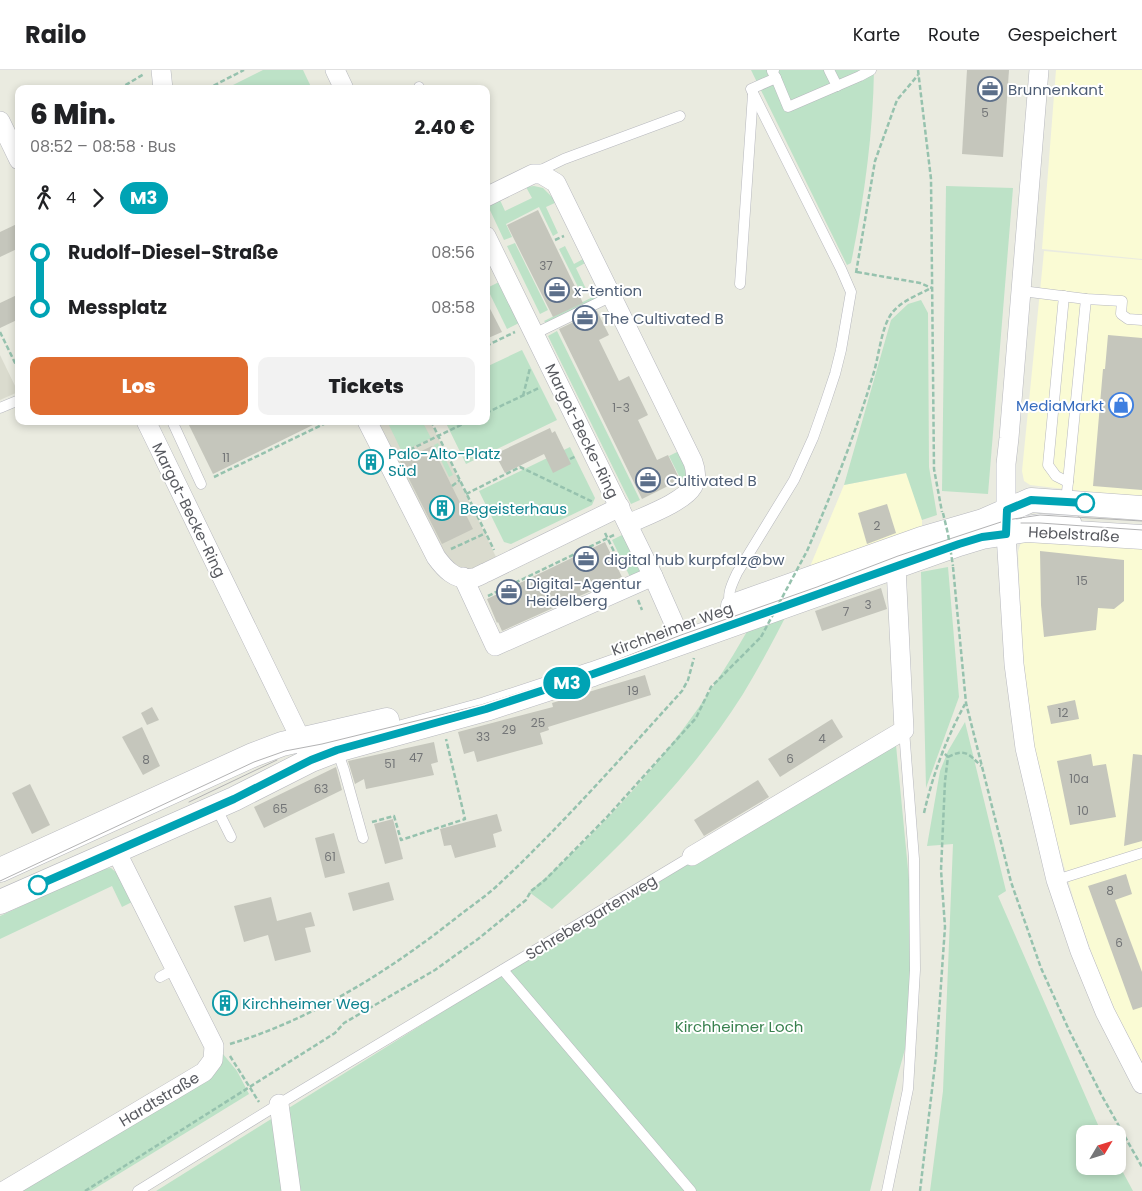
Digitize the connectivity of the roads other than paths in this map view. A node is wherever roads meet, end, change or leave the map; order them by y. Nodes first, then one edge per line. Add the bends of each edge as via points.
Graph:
1 (161, 70) edge
2 (335, 70) edge
3 (829, 70) edge
4 (871, 70) edge
5 (1039, 70) edge
6 (775, 74) edge
7 (163, 85) edge
8 (342, 85) edge
9 (837, 86) junction
10 (753, 93) junction
11 (680, 116) dead end
12 (1, 125) edge
13 (15, 147) edge
14 (533, 174) junction
15 (490, 195) edge
16 (490, 244) edge
17 (740, 284) dead end
18 (1022, 291) junction
19 (612, 296) junction
20 (1064, 296) junction
21 (1086, 299) junction
22 (1142, 320) edge
23 (532, 329) junction
24 (15, 402) edge
25 (0, 408) edge
26 (148, 425) edge
27 (174, 425) edge
28 (369, 425) edge
29 (201, 484) dead end
30 (1067, 492) junction
31 (620, 507) junction
32 (1142, 508) edge
33 (1017, 515) junction
34 (1086, 522) dead end
35 (629, 526) junction
36 (1006, 534) junction
37 (1142, 538) edge
38 (896, 567) junction
39 (653, 576) junction
40 (463, 577) junction
41 (731, 607) junction
42 (687, 632) junction
43 (904, 730) junction
44 (306, 750) junction
45 (337, 750) junction
46 (216, 807) junction
47 (231, 837) dead end
48 (363, 838) dead end
49 (116, 851) junction
50 (1142, 853) edge
51 (692, 856) joint
52 (0, 870) edge
53 (1056, 880) junction
54 (0, 902) edge
55 (503, 970) junction
56 (1142, 1084) edge
57 (279, 1104) junction
58 (4, 1191) edge
59 (138, 1191) edge
60 (291, 1191) edge
61 (690, 1191) edge
62 (887, 1191) edge

1 - 7 street
2 - 8 street
3 - 9 lane
4 - 9 lane
5 - 18 street
6 - 9 lane via 788,107
6 - 10 lane via 751,88
10 - 17 lane
10 - 41 lane via 851,292 835,374 813,438 794,480 737,573 730,588
11 - 14 lane via 564,159
12 - 13 street
14 - 15 street
14 - 19 street via 541,174 556,183
16 - 23 street, Margot-Becke-Ring
18 - 20 lane
18 - 33 street via 1006,464
19 - 23 lane
19 - 35 street via 696,470 696,479 689,491
20 - 21 lane
20 - 30 lane via 1048,465
21 - 22 lane via 1122,301 1121,314 1128,319
21 - 30 lane
23 - 31 street, Margot-Becke-Ring
24 - 25 lane
26 - 44 street, Margot-Becke-Ring
27 - 29 lane
28 - 40 street via 436,557 450,574
30 - 32 street, Hebelstraße
30 - 33 street, Hebelstraße via 1031,500
31 - 35 street, Margot-Becke-Ring
31 - 40 street via 502,565 471,578
33 - 34 lane
33 - 36 street
33 - 41 street, Kirchheimer Weg via 921,539
35 - 39 street, Margot-Becke-Ring
36 - 37 street, Hebelstraße via 1040,530
36 - 38 street, Kirchheimer Weg via 982,537
36 - 53 street via 1014,664 1025,748
38 - 42 street, Kirchheimer Weg
38 - 43 street
39 - 40 street via 495,646
39 - 42 street, Margot-Becke-Ring
41 - 42 street, Kirchheimer Weg
42 - 44 street, Kirchheimer Weg via 408,715
42 - 45 street, Kirchheimer Weg via 593,674 486,709
43 - 51 street, Schrebergartenweg
43 - 62 lane via 914,859 915,970 908,1089
44 - 45 street, Kirchheimer Weg
44 - 46 street, Kirchheimer Weg
44 - 52 street, Kirchheimer Weg via 282,744 253,755
45 - 48 lane
46 - 47 lane
46 - 49 street, Kirchheimer Weg
49 - 54 street, Kirchheimer Weg
49 - 58 street, Hardtstraße via 167,973 214,1046 213,1060 204,1072
50 - 53 lane
51 - 55 lane, Schrebergartenweg
53 - 56 street via 1105,1012
55 - 57 lane, Schrebergartenweg
55 - 61 lane
57 - 59 lane, Schrebergartenweg
57 - 60 street

